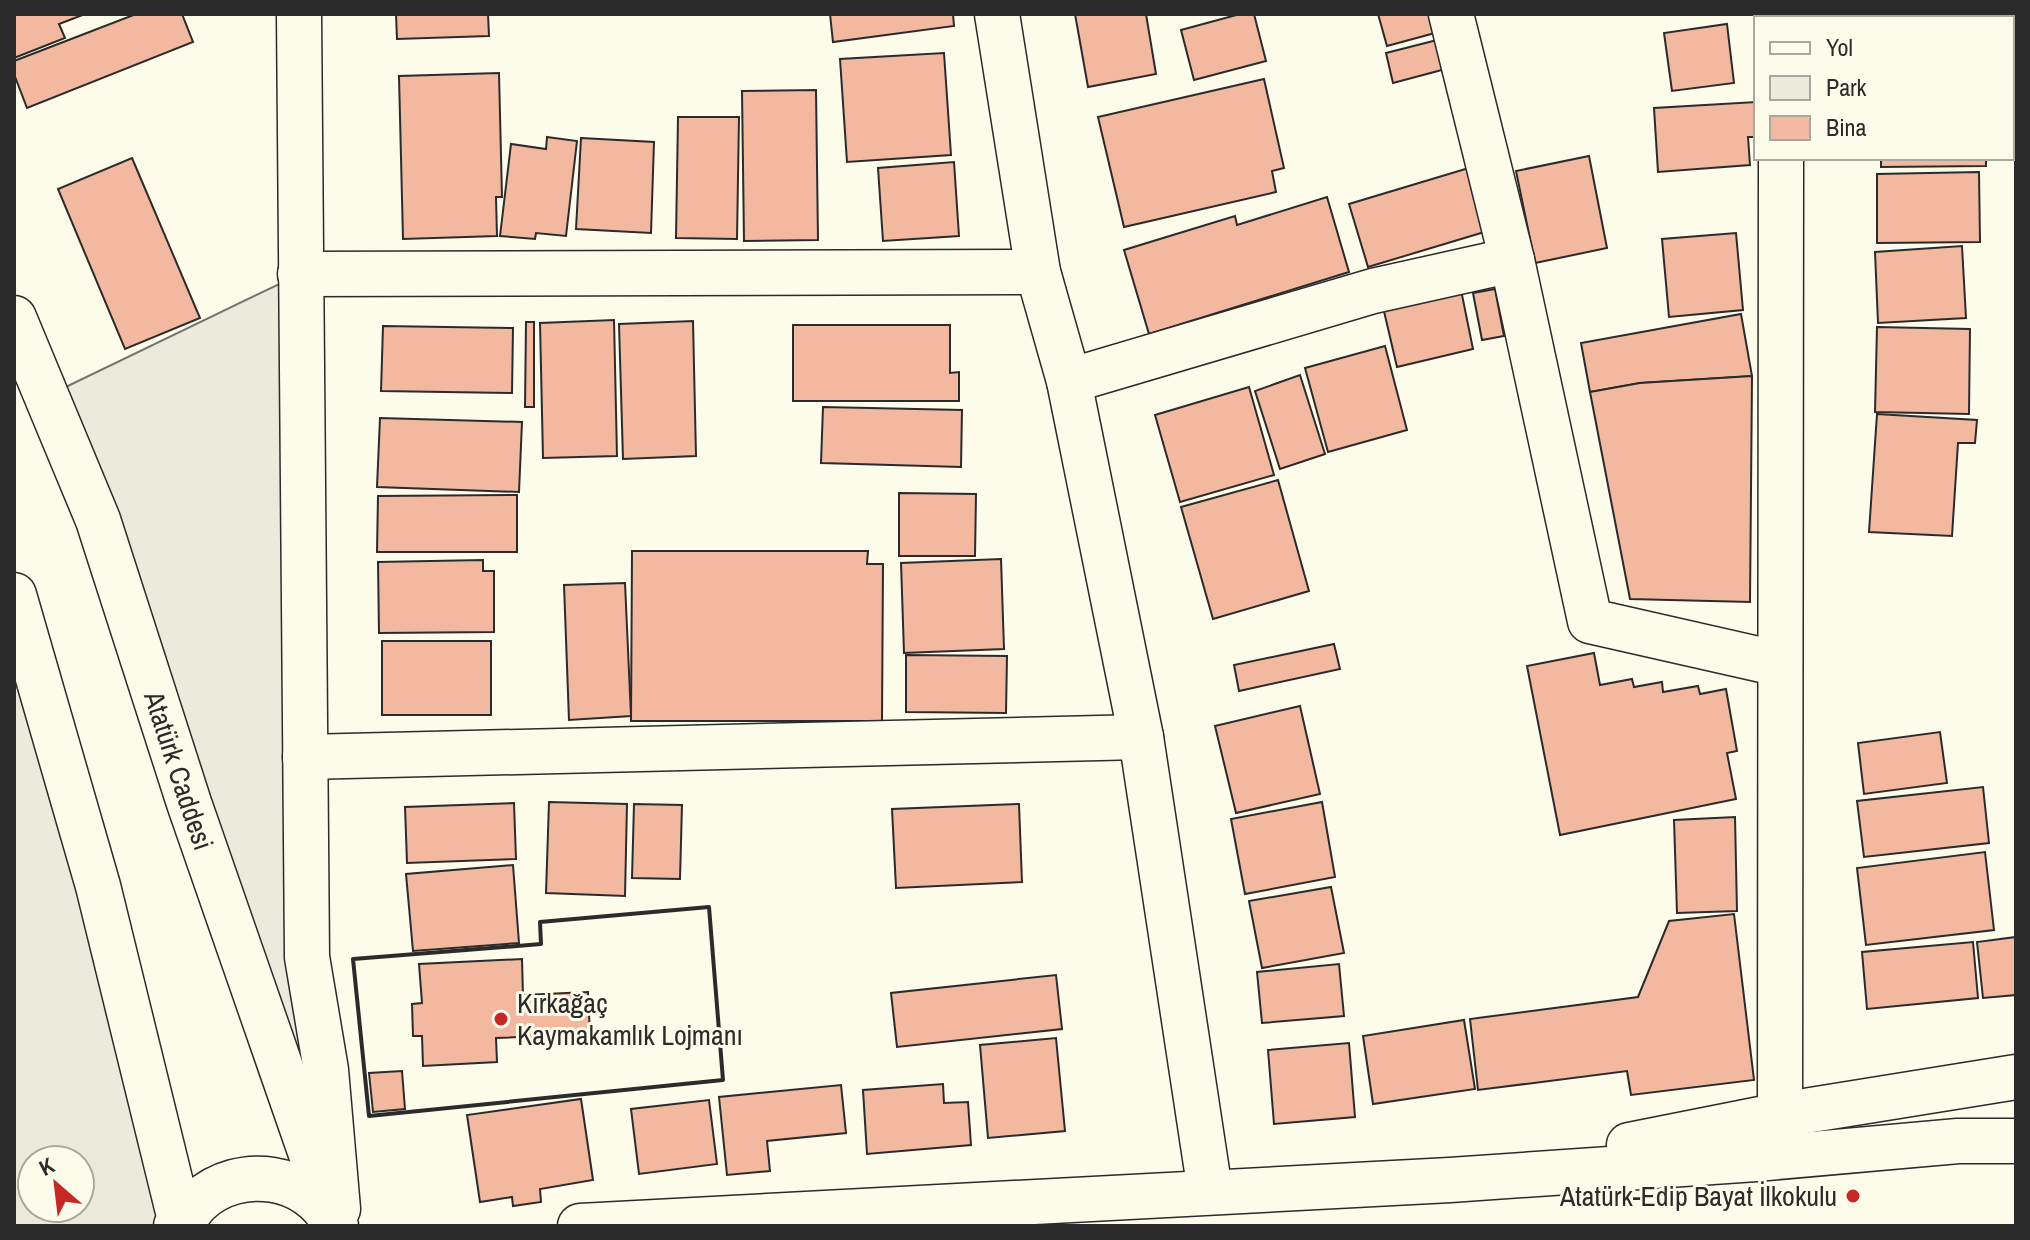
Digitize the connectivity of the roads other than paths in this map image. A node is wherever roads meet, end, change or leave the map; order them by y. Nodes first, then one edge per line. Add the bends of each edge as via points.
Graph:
1 (299, 14) edge
2 (997, 14) edge
3 (1451, 14) edge
4 (1781, 160) edge
5 (1512, 260) junction
6 (1038, 272) junction
7 (300, 274) junction
8 (14, 318) edge
9 (1069, 381) junction
10 (14, 595) edge
11 (1780, 664) junction
12 (1141, 737) junction
13 (305, 757) junction
14 (2016, 1077) edge
15 (1780, 1115) junction
16 (2016, 1141) edge
17 (1450, 1180) junction
18 (1210, 1191) junction
19 (179, 1225) edge
20 (337, 1226) edge
21 (580, 1226) edge

1 - 7 street
2 - 6 street
3 - 5 street
4 - 11 street
5 - 9 street via 1373,291
5 - 11 street via 1590,621
6 - 7 street
6 - 9 street
7 - 13 street
8 - 20 street, Atatürk Caddesi via 98,520 189,803
9 - 12 street
10 - 19 street via 98,886
11 - 15 street
12 - 13 street
12 - 18 street
13 - 20 street via 307,957 326,1070
14 - 15 street
15 - 17 street
16 - 17 street
17 - 18 street
18 - 21 street
19 - 20 street via 199,1201 223,1185 252,1178 281,1181 308,1193

